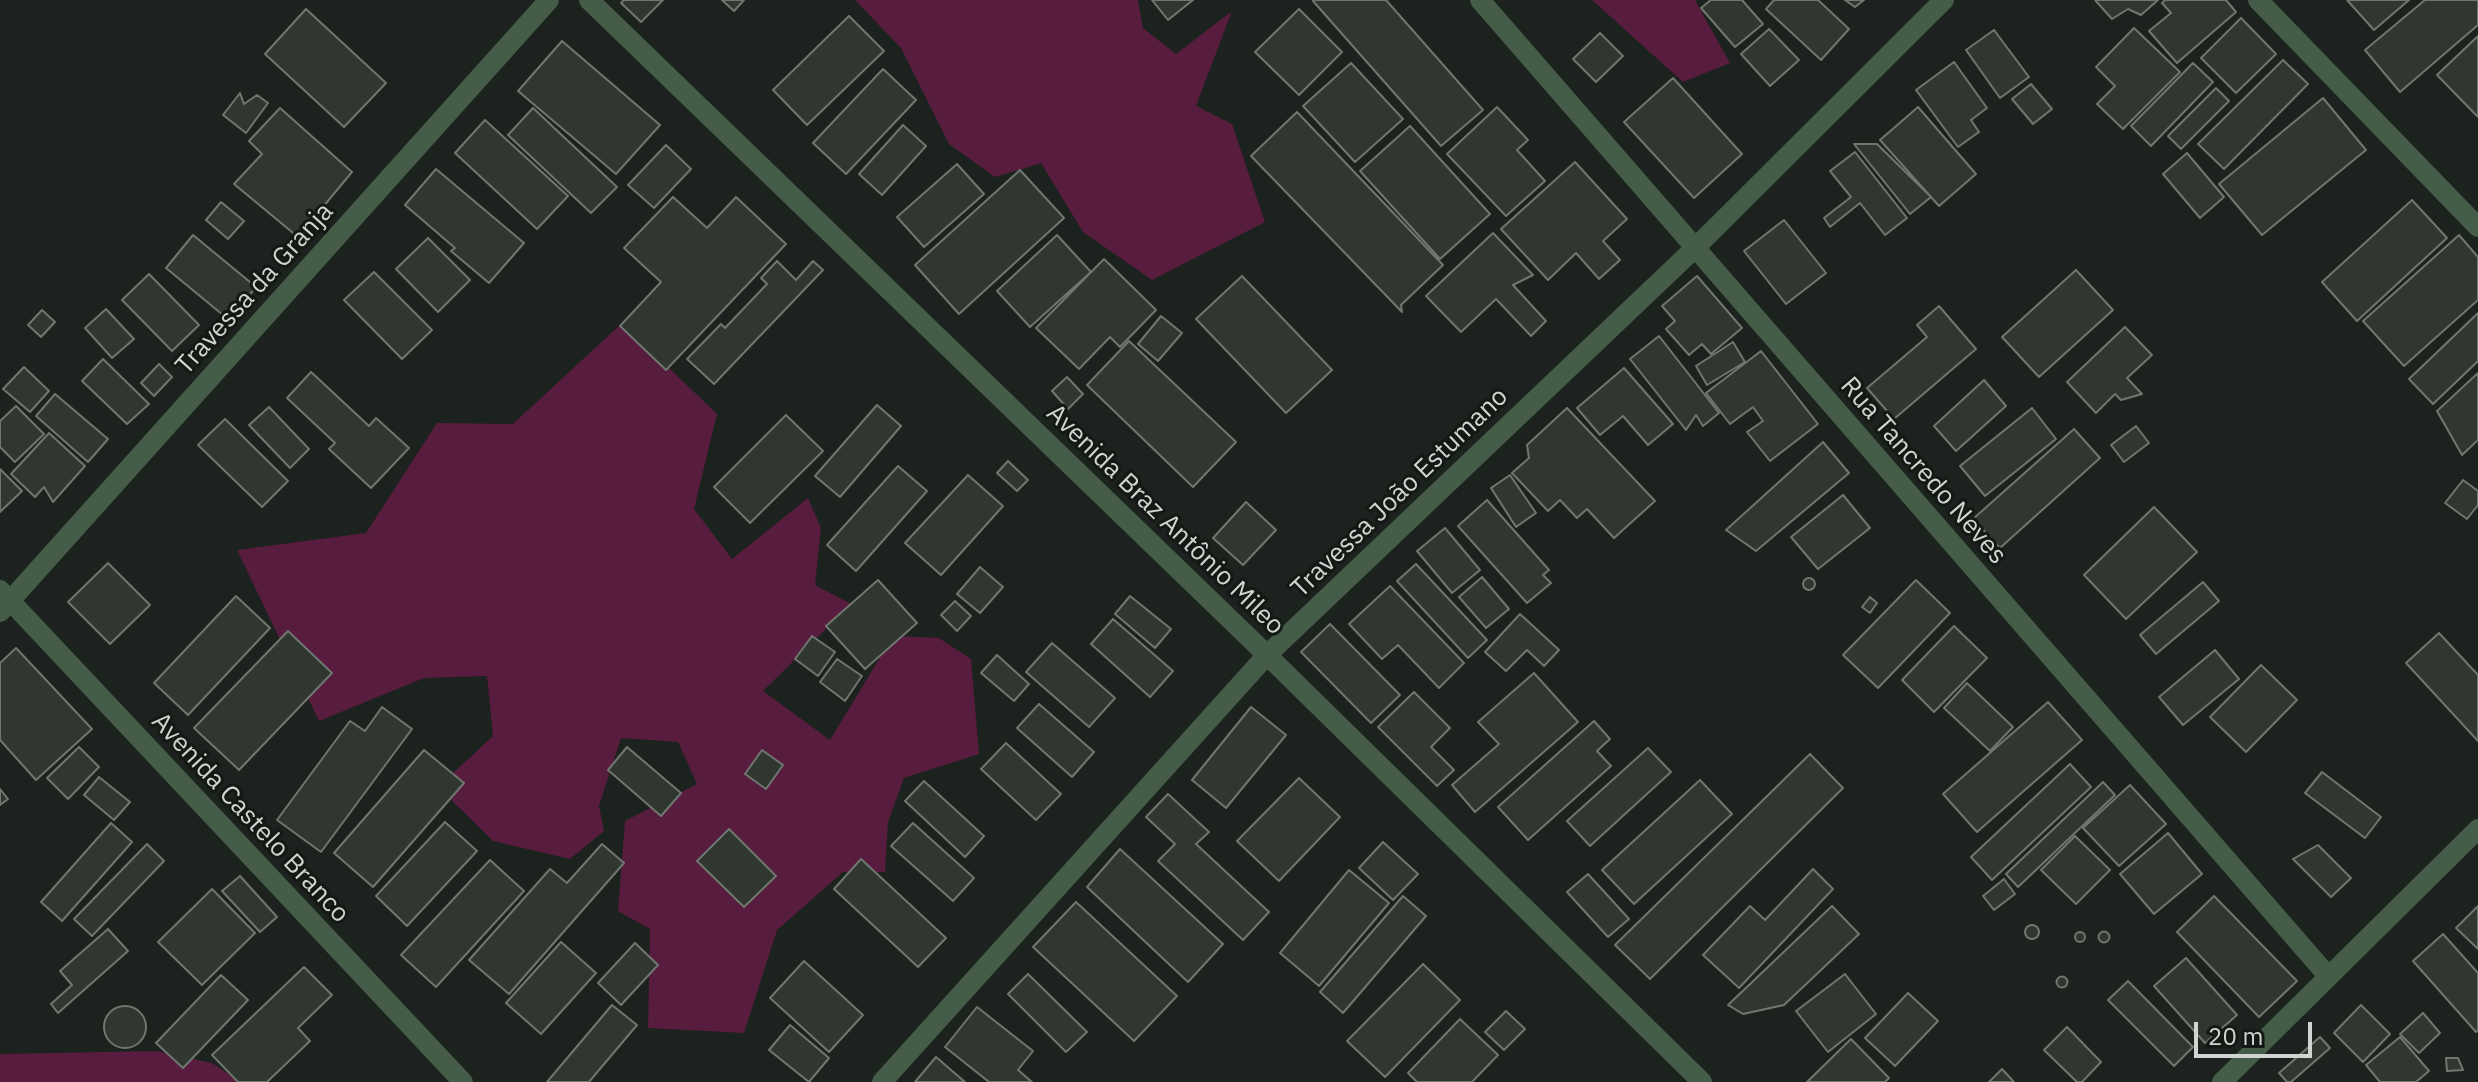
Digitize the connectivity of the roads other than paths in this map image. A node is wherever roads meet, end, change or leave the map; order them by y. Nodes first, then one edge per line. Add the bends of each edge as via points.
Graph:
1 (549, 0) edge
2 (589, 0) edge
3 (1480, 0) edge
4 (1944, 0) edge
5 (2258, 0) edge
6 (2478, 227) edge
7 (1695, 248) junction
8 (4, 601) edge
9 (1267, 655) junction
10 (2478, 829) edge
11 (2328, 976) junction
12 (463, 1082) edge
13 (882, 1082) edge
14 (1702, 1082) edge
15 (2222, 1082) edge

1 - 8 street, Travessa da Granja
2 - 9 street, Avenida Braz Antônio Mileo
3 - 7 street, Rua Tancredo Neves
4 - 7 street, Travessa João Estumano
5 - 6 street
7 - 9 street, Travessa João Estumano
7 - 11 street, Rua Tancredo Neves
8 - 12 street, Avenida Castelo Branco
9 - 13 street, Travessa João Estumano
9 - 14 street, Avenida Braz Antônio Mileo
10 - 11 street
11 - 15 street

